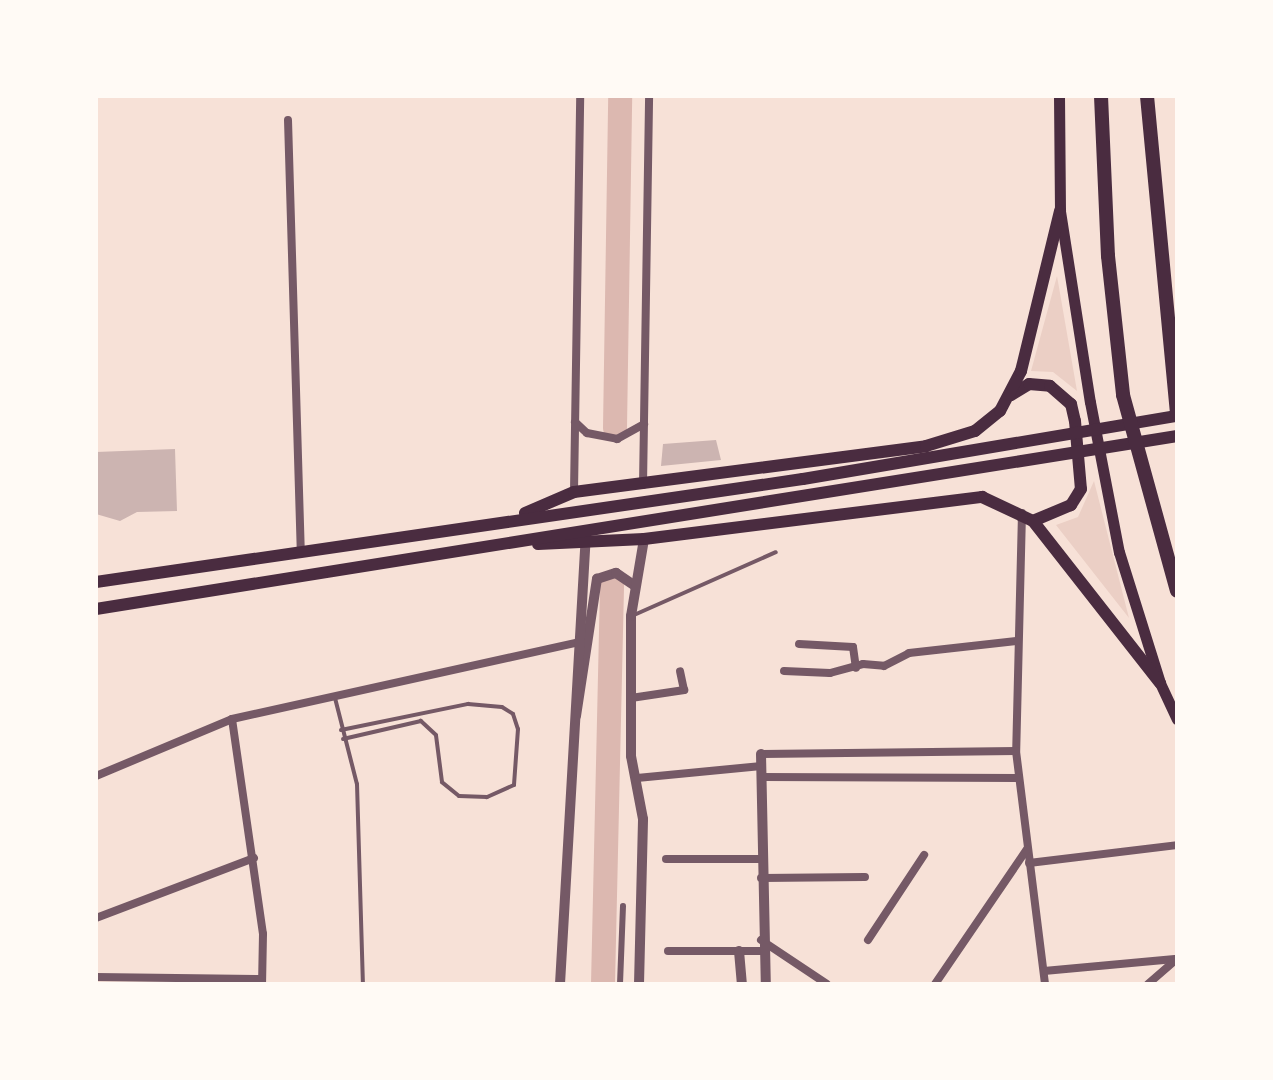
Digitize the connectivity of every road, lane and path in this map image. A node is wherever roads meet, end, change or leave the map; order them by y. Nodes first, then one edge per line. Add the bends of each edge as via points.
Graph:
1 (580, 96) edge
2 (649, 96) edge
3 (1059, 96) edge
4 (1101, 96) edge
5 (1147, 96) edge
6 (288, 120) dead end
7 (1060, 211) junction
8 (1008, 397) junction
9 (1177, 414) edge
10 (575, 422) junction
11 (644, 424) junction
12 (1177, 436) edge
13 (643, 485) junction
14 (574, 492) junction
15 (1028, 516) junction
16 (514, 517) junction
17 (644, 539) junction
18 (519, 543) junction
19 (585, 545) junction
20 (301, 550) junction
21 (776, 552) dead end
22 (96, 582) edge
23 (634, 585) junction
24 (1177, 591) edge
25 (96, 609) edge
26 (631, 616) junction
27 (1016, 641) junction
28 (576, 643) junction
29 (799, 644) dead end
30 (856, 668) junction
31 (680, 671) dead end
32 (784, 671) dead end
33 (1160, 683) junction
34 (335, 696) junction
35 (631, 698) junction
36 (232, 719) junction
37 (1177, 719) edge
38 (341, 730) junction
39 (571, 735) junction
40 (343, 739) junction
41 (1016, 751) junction
42 (761, 754) joint
43 (761, 772) junction
44 (96, 776) edge
45 (637, 778) junction
46 (1019, 778) junction
47 (1177, 845) edge
48 (1027, 849) junction
49 (924, 855) dead end
50 (254, 858) junction
51 (666, 859) dead end
52 (761, 859) junction
53 (1029, 863) junction
54 (865, 877) dead end
55 (761, 878) junction
56 (623, 906) dead end
57 (96, 918) edge
58 (868, 940) dead end
59 (761, 946) junction
60 (668, 951) dead end
61 (739, 951) junction
62 (1177, 959) edge
63 (1044, 971) junction
64 (96, 977) edge
65 (262, 982) edge
66 (363, 984) edge
67 (560, 984) edge
68 (620, 984) edge
69 (639, 984) edge
70 (742, 984) edge
71 (766, 984) edge
72 (827, 984) edge
73 (935, 984) edge
74 (1045, 984) edge
75 (1148, 984) edge

1 - 10 street
2 - 11 street
3 - 7 main road
4 - 24 highway via 1108,256 1123,395 1156,531
5 - 9 highway
6 - 20 street
7 - 8 main road via 1021,371
7 - 33 main road via 1119,552
8 - 13 main road via 1000,411 975,431 926,446
8 - 15 main road via 1029,384 1050,386 1071,404 1075,421 1082,471 1077,498
9 - 16 main road via 803,479
10 - 11 street via 601,439 617,439
10 - 14 street
11 - 13 street
12 - 18 main road
13 - 14 main road
14 - 16 main road
15 - 17 main road via 982,497 937,498
15 - 27 street
15 - 33 main road via 1115,618
16 - 20 main road
17 - 19 main road
17 - 23 street
18 - 19 main road
18 - 25 main road
19 - 28 street
20 - 22 main road
21 - 26 lane
23 - 26 street
23 - 39 street via 616,573 597,579 583,692
26 - 35 street
27 - 30 street via 909,653 888,665
27 - 41 street
28 - 34 street
28 - 39 street
29 - 30 street via 853,647
30 - 32 street
31 - 35 street via 684,690
33 - 37 main road
34 - 36 street
34 - 38 lane
35 - 45 street via 631,756
36 - 44 street
36 - 50 street
38 - 40 lane
38 - 40 lane via 468,704 502,707 513,714 518,729 514,785 487,797 459,796 442,782 436,735 421,721
39 - 67 street
40 - 66 lane via 357,784
41 - 42 street
41 - 46 street
42 - 43 street
43 - 45 street
43 - 46 street
43 - 52 street
45 - 69 street via 643,819
46 - 48 street
47 - 53 street
48 - 53 street
48 - 73 street
49 - 58 street
50 - 57 street
50 - 65 street via 263,934
51 - 52 street
52 - 55 street
53 - 63 street
54 - 55 street
55 - 59 street
56 - 68 street
59 - 61 street
59 - 71 street
59 - 72 street
60 - 61 street
61 - 70 street
62 - 63 street
62 - 75 street
63 - 74 street
64 - 65 street

